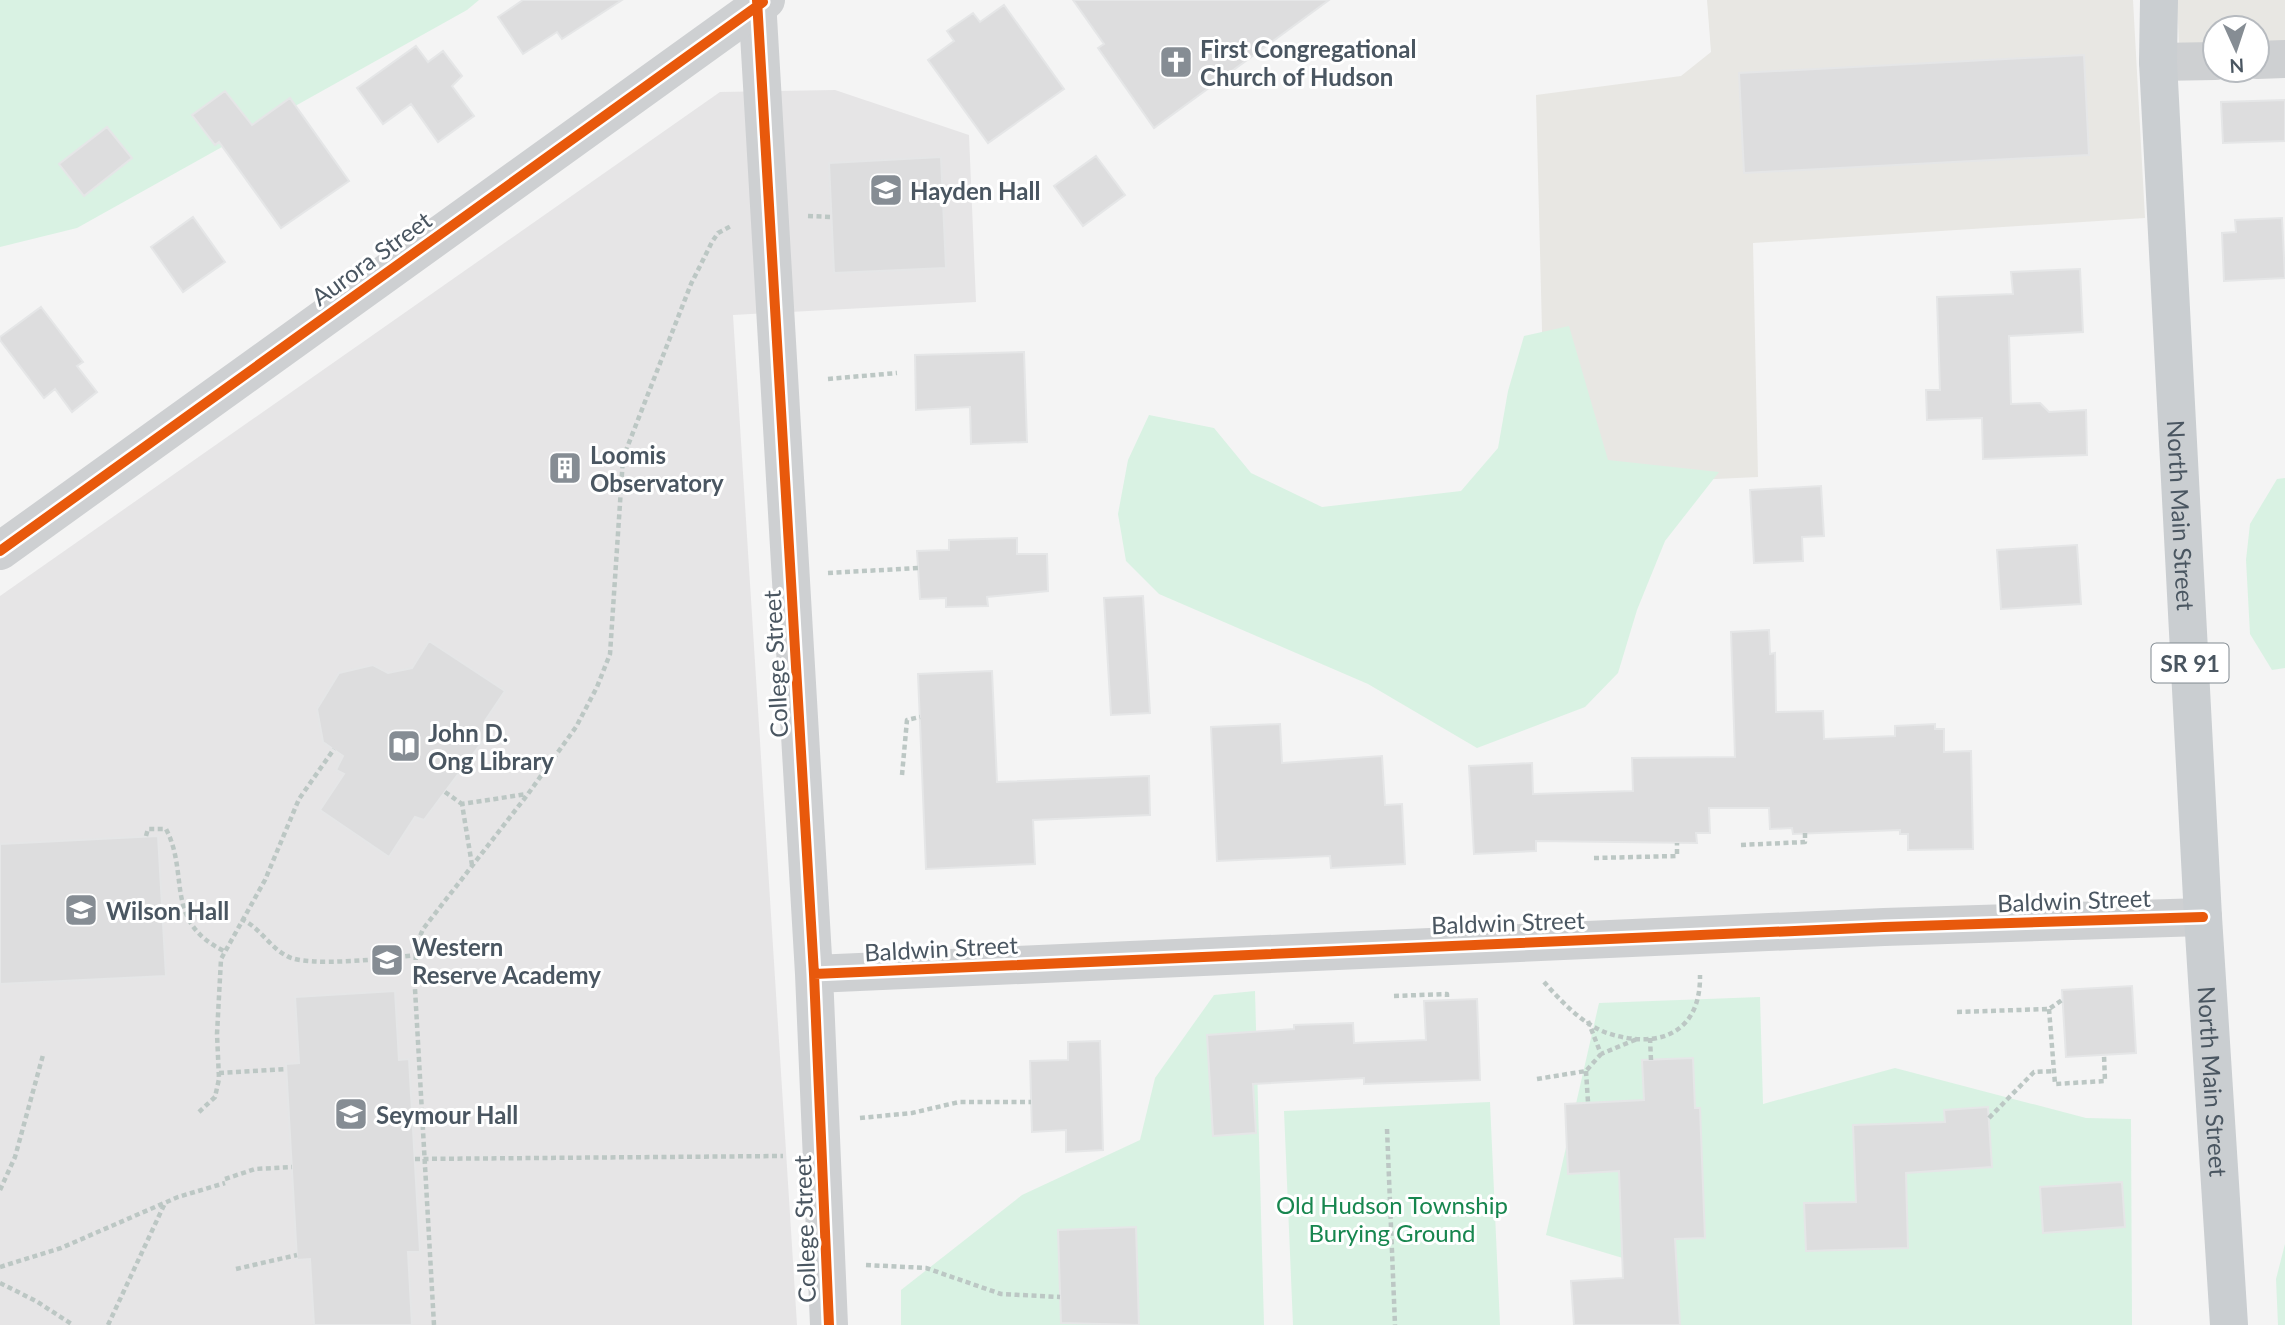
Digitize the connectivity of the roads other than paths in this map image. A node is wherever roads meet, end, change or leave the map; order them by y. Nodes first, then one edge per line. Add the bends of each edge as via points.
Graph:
1 (2159, 0) edge
2 (760, 2) edge
3 (2201, 61) edge
4 (2158, 62) junction
5 (0, 551) edge
6 (2203, 918) junction
7 (814, 974) junction
8 (830, 1325) edge
9 (2230, 1325) edge

1 - 4 main road, North Main Street / SR 91
2 - 5 street, Aurora Street
2 - 7 street, College Street
3 - 4 street
4 - 6 main road, North Main Street / SR 91
6 - 7 street, Baldwin Street
6 - 9 main road, North Main Street / SR 91
7 - 8 street, College Street

